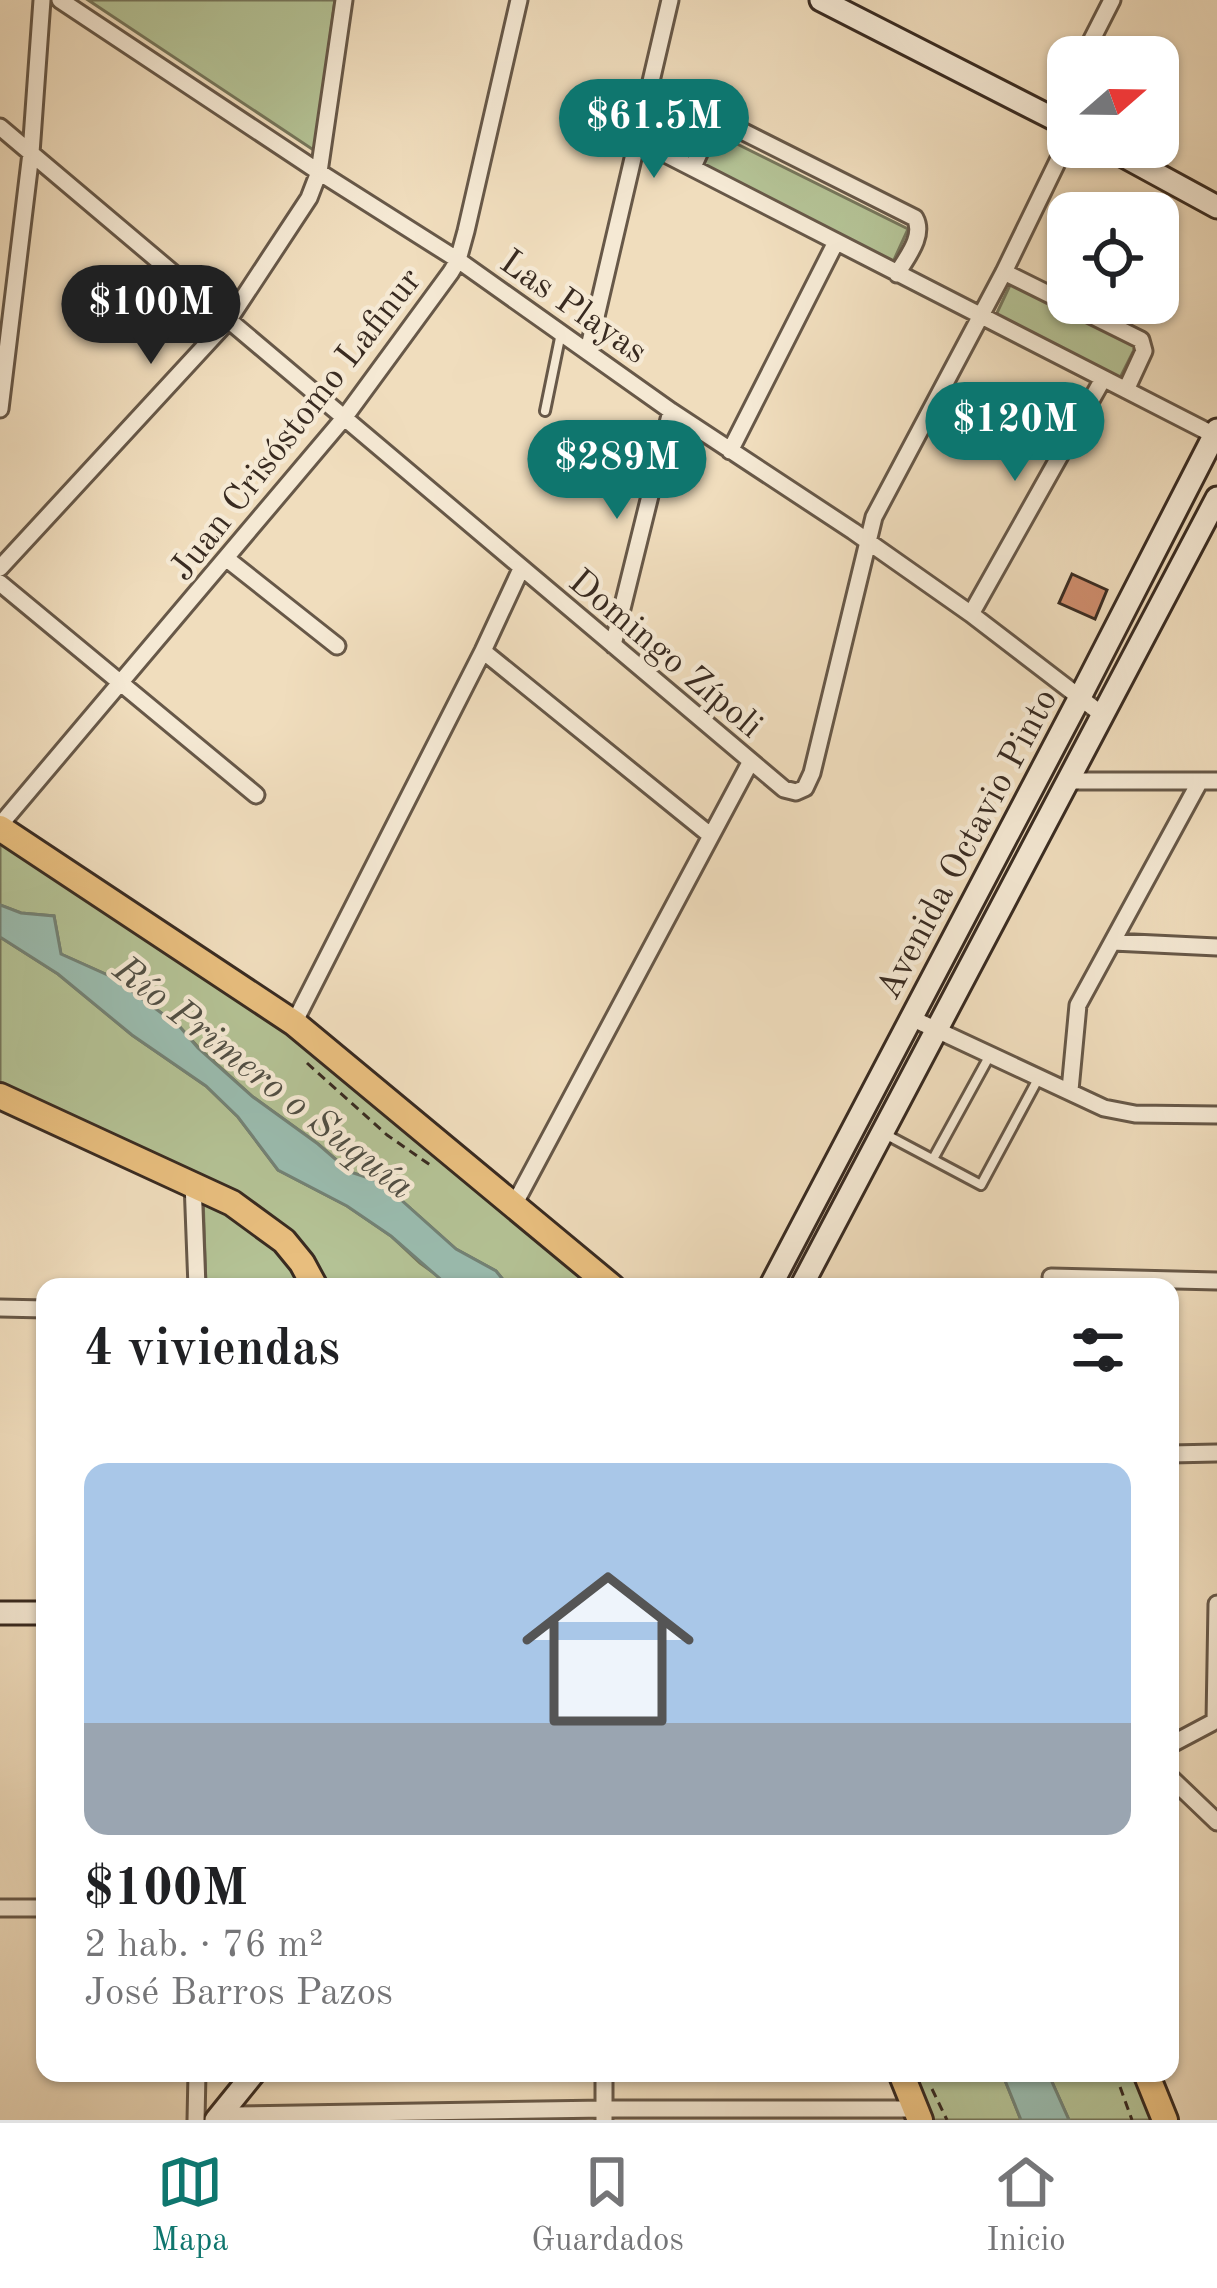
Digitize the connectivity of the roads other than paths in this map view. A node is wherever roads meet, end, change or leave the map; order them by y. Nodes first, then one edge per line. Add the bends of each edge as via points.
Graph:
1 (43, 0) edge
2 (60, 0) edge
3 (344, 0) edge
4 (519, 0) edge
5 (670, 0) edge
6 (1112, 0) edge
7 (832, 3) edge
8 (1094, 36) edge
9 (1047, 115) edge
10 (0, 127) edge
11 (638, 140) junction
12 (31, 153) junction
13 (693, 167) junction
14 (1054, 168) edge
15 (1145, 168) edge
16 (319, 172) junction
17 (1217, 207) edge
18 (836, 242) junction
19 (458, 260) junction
20 (1004, 272) junction
21 (898, 274) junction
22 (980, 316) junction
23 (228, 321) junction
24 (561, 332) junction
25 (588, 351) junction
26 (1103, 379) junction
27 (1126, 390) junction
28 (0, 410) edge
29 (545, 411) dead end
30 (671, 411) junction
31 (344, 418) junction
32 (1216, 432) edge
33 (730, 451) junction
34 (1217, 498) edge
35 (867, 541) junction
36 (227, 559) junction
37 (0, 568) edge
38 (520, 568) junction
39 (0, 584) edge
40 (971, 614) junction
41 (613, 645) junction
42 (337, 646) dead end
43 (483, 651) junction
44 (122, 683) junction
45 (1080, 697) junction
46 (1104, 716) junction
47 (751, 761) junction
48 (1209, 781) edge
49 (1068, 782) junction
50 (256, 795) dead end
51 (0, 827) edge
52 (710, 835) junction
53 (1113, 943) junction
54 (1217, 947) edge
55 (909, 1017) junction
56 (294, 1023) junction
57 (937, 1029) junction
58 (990, 1054) junction
59 (1039, 1077) junction
60 (1070, 1090) junction
61 (0, 1096) edge
62 (1217, 1115) edge
63 (882, 1132) junction
64 (933, 1159) junction
65 (193, 1182) junction
66 (514, 1205) junction
67 (1052, 1277) dead end
68 (197, 1278) edge
69 (310, 1278) edge
70 (601, 1278) edge
71 (775, 1278) edge
72 (806, 1278) edge
73 (1093, 1278) edge
74 (1179, 1280) edge
75 (1217, 1281) edge
76 (0, 1309) edge
77 (36, 1309) edge
78 (1217, 1453) edge
79 (1179, 1454) edge
80 (1217, 1604) edge
81 (0, 1613) edge
82 (36, 1613) edge
83 (1216, 1720) edge
84 (1179, 1740) edge
85 (1179, 1786) edge
86 (1217, 1822) edge
87 (0, 1908) edge
88 (36, 1908) edge
89 (197, 2082) edge
90 (248, 2082) edge
91 (604, 2082) edge
92 (905, 2082) edge
93 (1150, 2082) edge
94 (604, 2114) edge
95 (918, 2115) edge
96 (226, 2117) edge
97 (196, 2120) edge
98 (1165, 2120) edge

1 - 12 street
2 - 16 street, Las Playas
3 - 16 street
4 - 19 street, Juan Crisóstomo Lafinur
5 - 11 street
6 - 8 street
7 - 9 main road
10 - 12 street, Domingo Zípoli
11 - 13 street
11 - 25 street
12 - 23 street, Domingo Zípoli
12 - 28 street
13 - 18 street
13 - 21 street via 718,119 915,218 918,234
14 - 20 street
15 - 17 main road
16 - 19 street, Las Playas
16 - 23 street
18 - 21 street
18 - 33 street
19 - 24 street, Las Playas
19 - 31 street, Juan Crisóstomo Lafinur
20 - 22 street
20 - 27 street via 1141,340 1144,351
21 - 22 street
22 - 26 street
22 - 35 street
23 - 31 street, Domingo Zípoli
23 - 37 street
24 - 25 street, Las Playas
24 - 29 lane
25 - 30 street, Las Playas
26 - 27 street
26 - 40 street
27 - 32 street
30 - 33 street, Las Playas
30 - 41 street
31 - 36 street, Juan Crisóstomo Lafinur
31 - 38 street, Domingo Zípoli
32 - 45 main road, Avenida Octavio Pinto
33 - 35 street, Las Playas
34 - 46 main road, Avenida Octavio Pinto
35 - 40 street, Las Playas
35 - 47 street, Domingo Zípoli via 805,788 784,789
36 - 42 street
36 - 44 street, Juan Crisóstomo Lafinur
38 - 41 street, Domingo Zípoli
38 - 43 street
39 - 44 street
40 - 45 street, Las Playas
41 - 47 street, Domingo Zípoli
43 - 52 street
43 - 56 street
44 - 50 street
44 - 51 street, Juan Crisóstomo Lafinur
45 - 46 street, Las Playas
45 - 55 main road, Avenida Octavio Pinto
46 - 49 main road, Avenida Octavio Pinto
47 - 52 street
48 - 49 street
48 - 53 street
49 - 57 main road, Avenida Octavio Pinto
51 - 56 main road
52 - 66 street
53 - 54 street
53 - 60 street via 1078,1005
55 - 57 street
55 - 71 main road, Avenida Octavio Pinto
56 - 66 main road
57 - 58 street
57 - 63 main road, Avenida Octavio Pinto
58 - 59 street
58 - 64 lane
59 - 60 street
59 - 64 lane via 981,1185
60 - 62 street via 1118,1112
61 - 65 main road
63 - 64 lane
63 - 72 main road, Avenida Octavio Pinto
65 - 68 street
65 - 69 main road via 270,1228
66 - 70 main road
67 - 73 street
74 - 75 street
76 - 77 street
78 - 79 street
80 - 83 street
81 - 82 main road
83 - 84 street
85 - 86 street
87 - 88 street
89 - 97 street
90 - 96 main road
91 - 94 street
92 - 95 main road
93 - 98 main road
94 - 95 street
94 - 96 street

